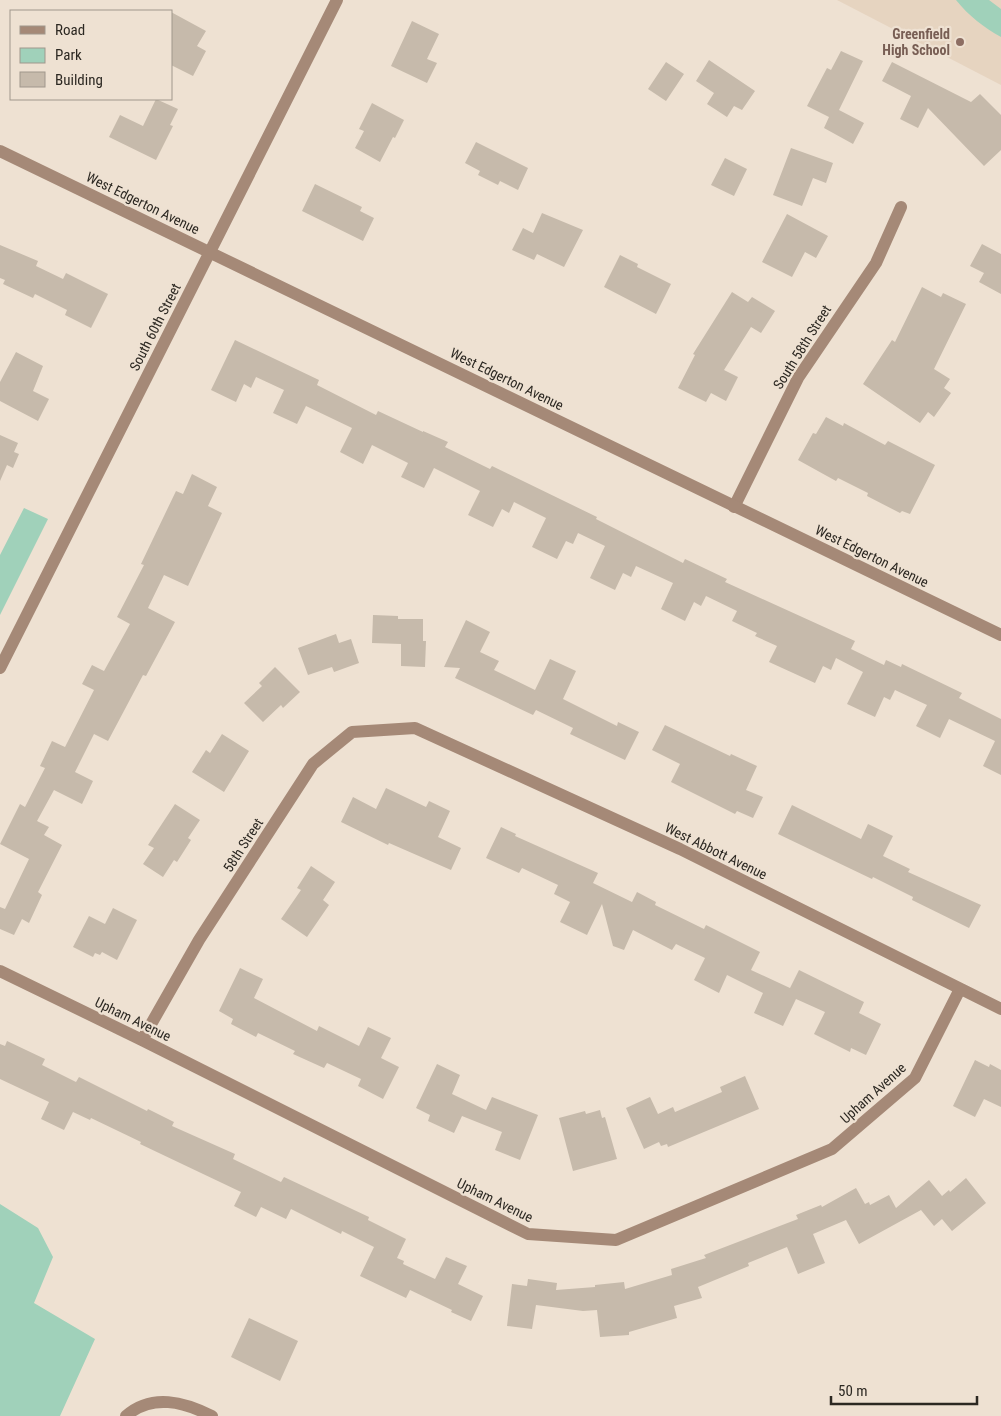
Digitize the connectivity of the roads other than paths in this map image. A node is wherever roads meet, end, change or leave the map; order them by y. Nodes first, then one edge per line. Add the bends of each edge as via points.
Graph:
1 (337, 0) edge
2 (0, 151) edge
3 (901, 207) dead end
4 (210, 252) junction
5 (734, 507) junction
6 (1001, 635) edge
7 (4, 651) edge
8 (0, 668) edge
9 (415, 728) joint
10 (0, 971) edge
11 (960, 989) junction
12 (1001, 1009) edge
13 (142, 1040) junction
14 (126, 1416) edge
15 (212, 1416) edge

1 - 4 street, South 60th Street
2 - 4 street, West Edgerton Avenue
3 - 5 street, South 58th Street via 876,263 798,378
4 - 5 street, West Edgerton Avenue
4 - 7 street, South 60th Street
5 - 6 street, West Edgerton Avenue
7 - 8 street, South 60th Street
9 - 11 street, West Abbott Avenue via 680,848
9 - 13 street, 58th Street via 352,732 313,764 198,940
10 - 13 street, Upham Avenue
11 - 12 street, West Abbott Avenue
11 - 13 street, Upham Avenue via 915,1078 832,1149 616,1240 528,1234
14 - 15 street via 156,1402 178,1402

